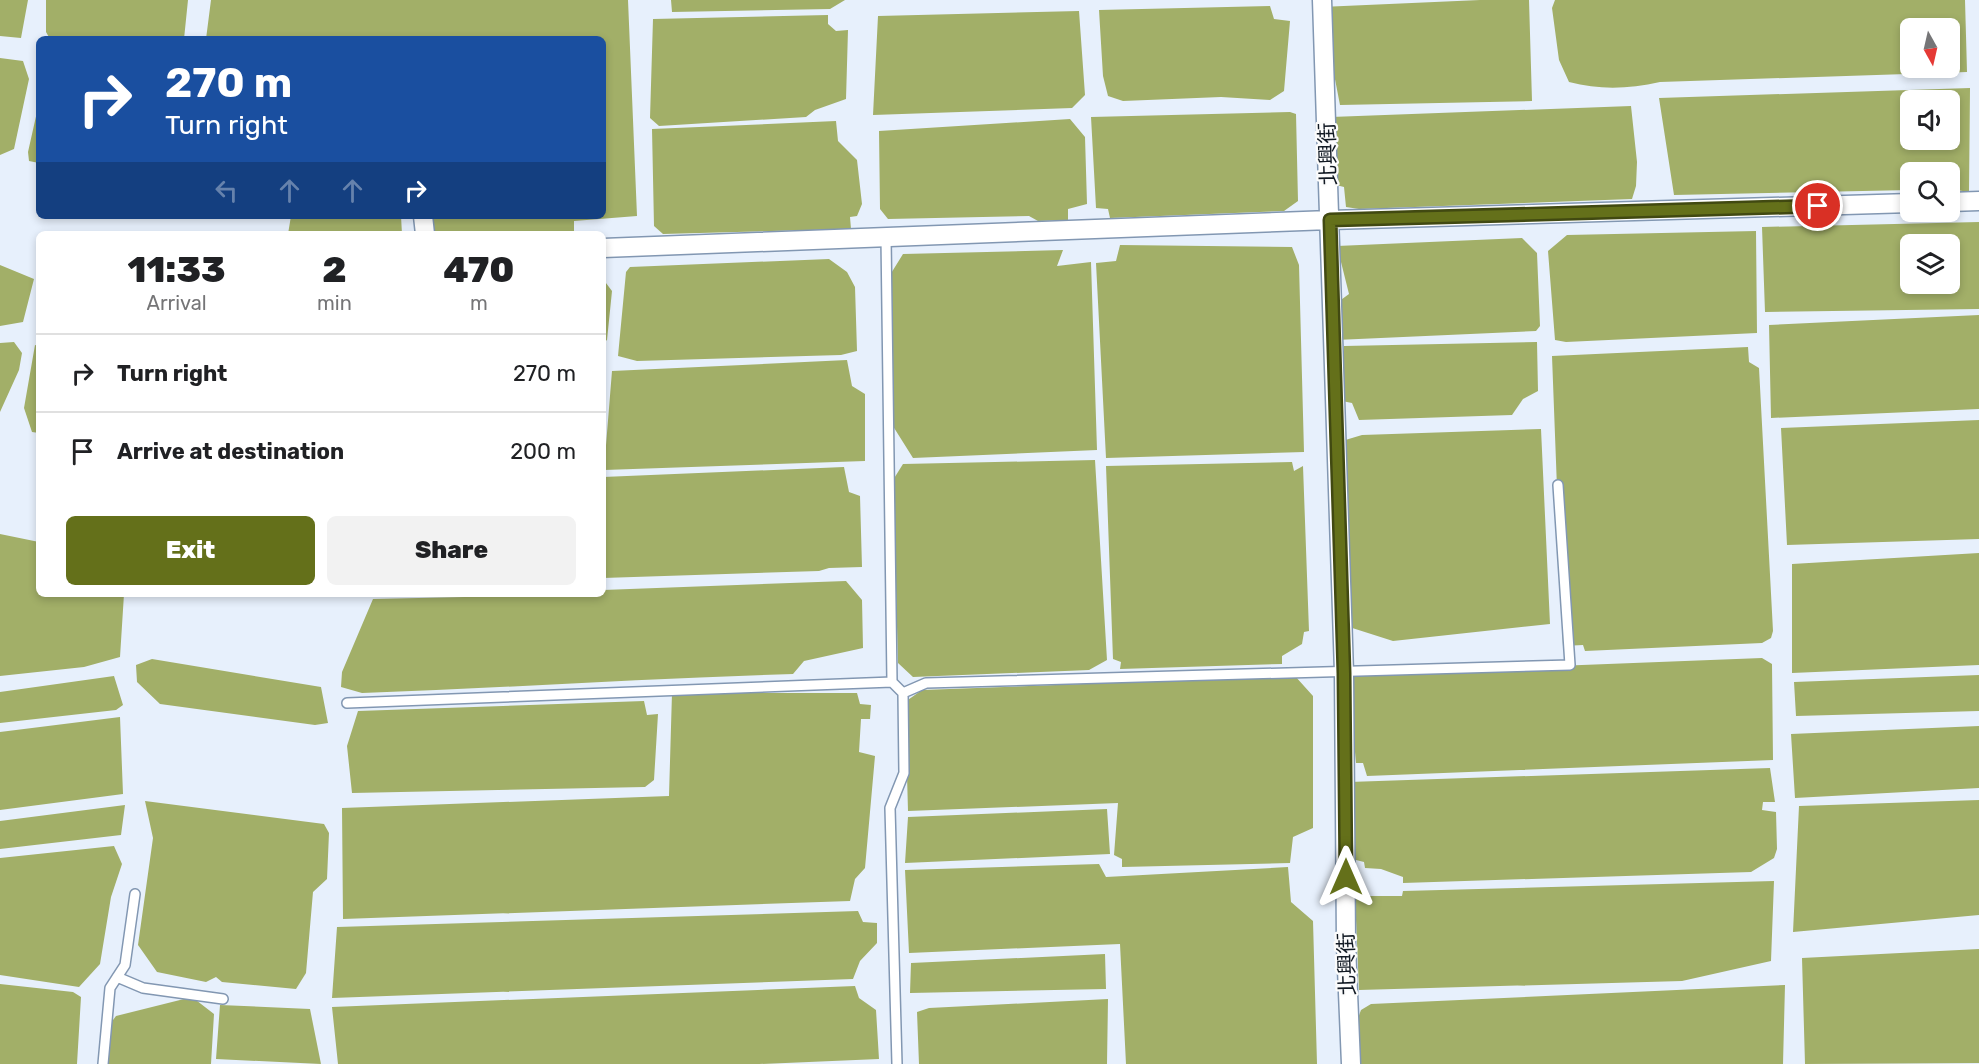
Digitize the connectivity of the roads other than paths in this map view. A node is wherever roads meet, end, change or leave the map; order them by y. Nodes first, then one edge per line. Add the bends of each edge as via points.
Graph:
1 (1322, 0) edge
2 (1979, 201) edge
3 (1960, 202) edge
4 (1900, 203) edge
5 (1330, 220) junction
6 (886, 237) junction
7 (606, 248) edge
8 (1558, 485) dead end
9 (1344, 673) junction
10 (892, 682) junction
11 (903, 693) junction
12 (347, 703) dead end
13 (135, 894) dead end
14 (117, 977) junction
15 (223, 999) dead end
16 (103, 1064) edge
17 (897, 1064) edge
18 (1351, 1064) edge

1 - 5 street, 北興街
2 - 3 street
4 - 5 street
5 - 6 street
5 - 9 street, 北興街
6 - 7 street
6 - 10 lane
8 - 9 lane via 1570,665
9 - 11 lane via 926,683
9 - 18 street, 北興街
10 - 11 lane
10 - 12 lane
11 - 17 lane via 904,773 890,808
13 - 14 lane via 125,965
14 - 15 lane via 143,988
14 - 16 lane via 110,988

